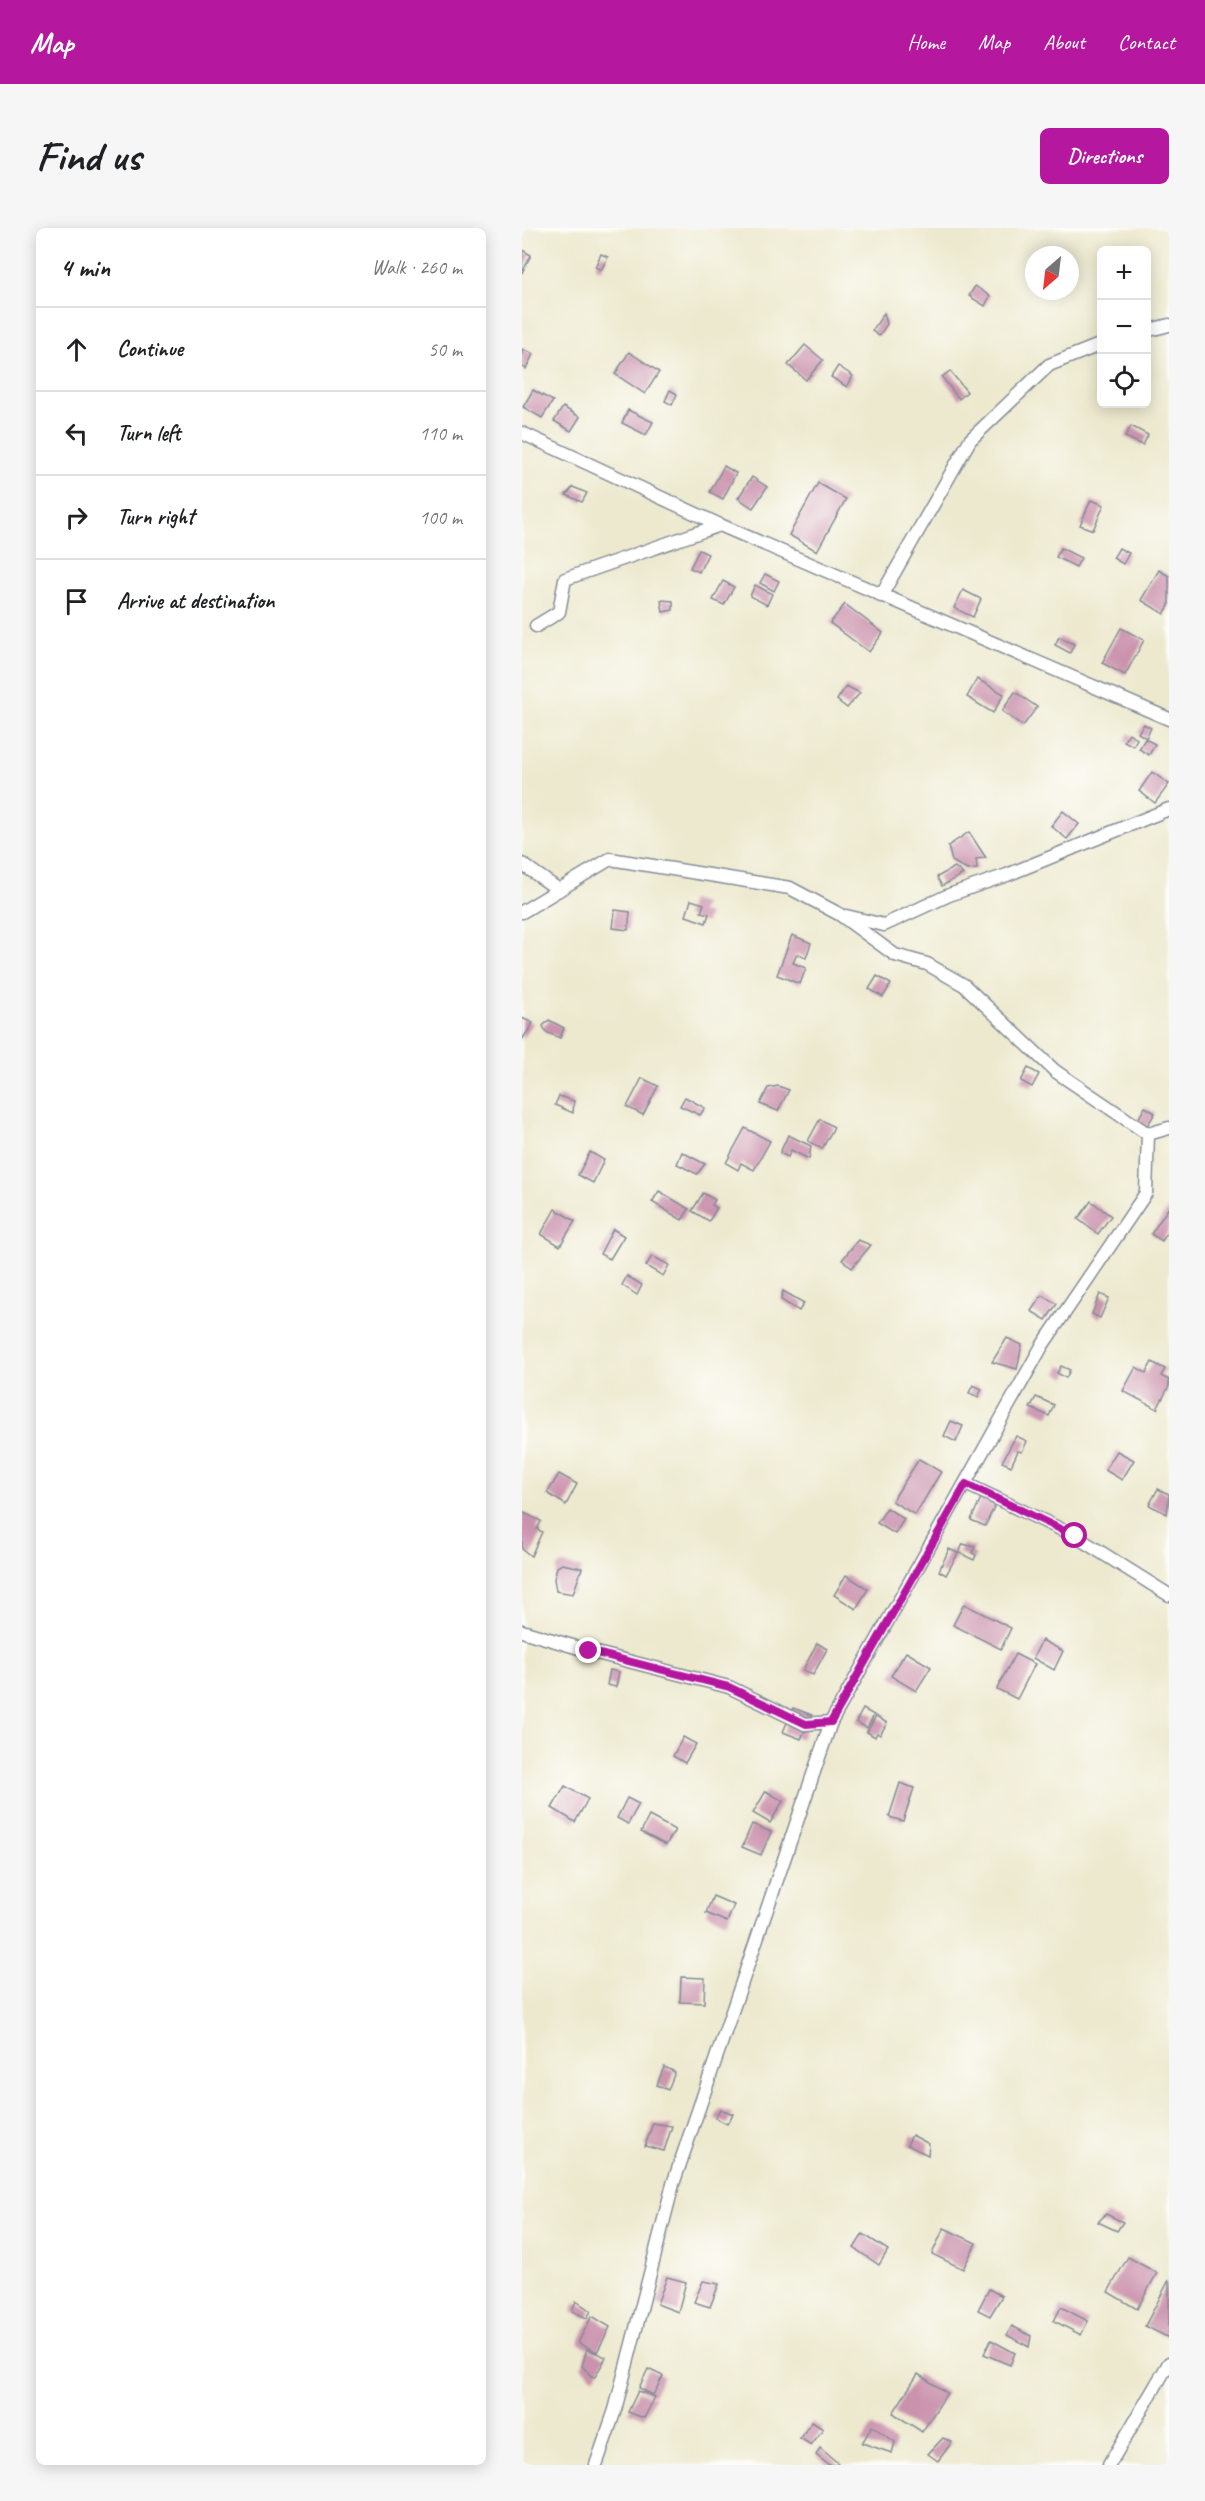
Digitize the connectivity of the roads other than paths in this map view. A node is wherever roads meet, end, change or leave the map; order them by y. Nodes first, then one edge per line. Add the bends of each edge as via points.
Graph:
1 (1169, 325) edge
2 (1151, 330) edge
3 (1097, 346) edge
4 (522, 433) edge
5 (720, 525) junction
6 (881, 596) junction
7 (536, 626) dead end
8 (1169, 719) edge
9 (1169, 809) edge
10 (522, 864) edge
11 (559, 890) junction
12 (522, 912) edge
13 (839, 914) junction
14 (1169, 1128) edge
15 (1148, 1134) junction
16 (966, 1484) junction
17 (1169, 1595) edge
18 (522, 1631) edge
19 (831, 1722) junction
20 (1169, 2363) edge
21 (596, 2465) edge
22 (1109, 2465) edge

1 - 2 street
3 - 6 street via 1049,365 970,440
4 - 5 street
5 - 6 street
5 - 7 street via 565,579 559,612
6 - 8 street
9 - 13 street via 949,895 884,925
10 - 11 street
11 - 12 street
11 - 13 street via 610,859 790,888
13 - 15 street via 895,955 927,964 964,985 1055,1071
14 - 15 street
15 - 16 street via 1146,1193 1042,1346
16 - 17 street via 1075,1536
16 - 19 street
18 - 19 street via 729,1687 806,1724
19 - 21 street via 673,2184 615,2410
20 - 22 street

